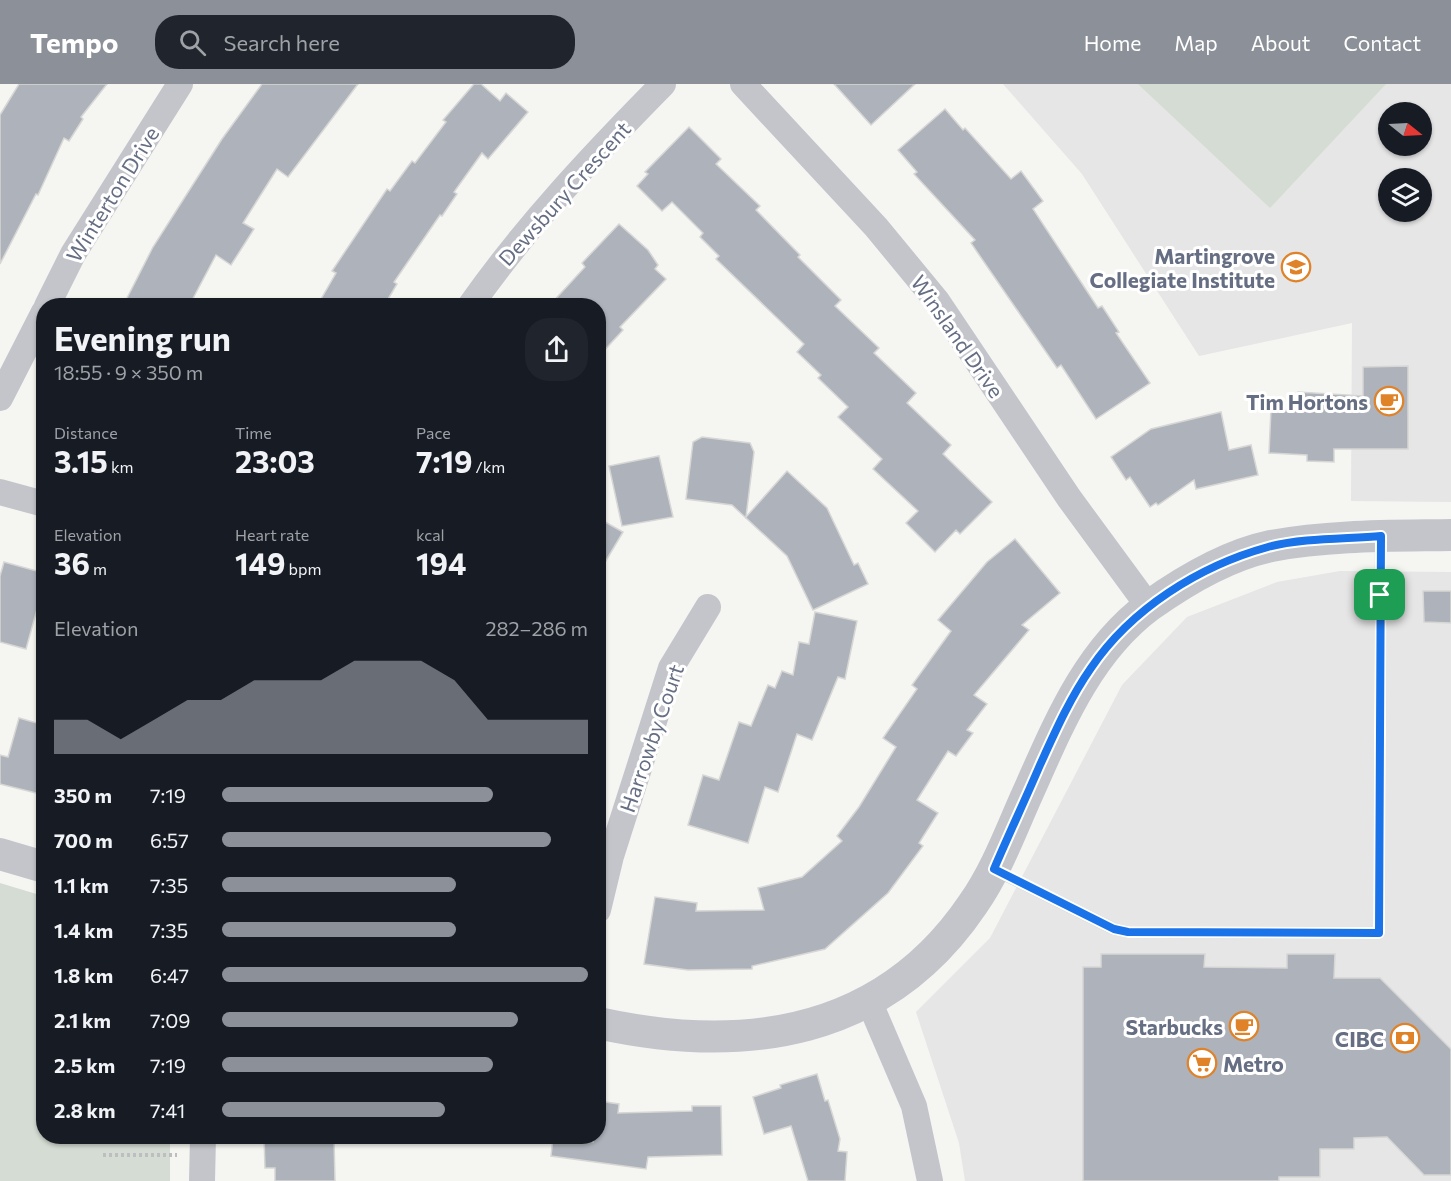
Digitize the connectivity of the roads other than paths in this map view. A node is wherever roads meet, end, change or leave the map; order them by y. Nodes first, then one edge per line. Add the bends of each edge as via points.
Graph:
1 (180, 84) edge
2 (663, 84) edge
3 (743, 84) edge
4 (51, 298) edge
5 (476, 298) edge
6 (36, 328) edge
7 (0, 398) edge
8 (0, 492) edge
9 (36, 502) edge
10 (1451, 535) edge
11 (1381, 536) junction
12 (708, 607) dead end
13 (1149, 607) junction
14 (0, 854) edge
15 (36, 865) edge
16 (994, 869) junction
17 (606, 874) edge
18 (869, 1001) junction
19 (606, 1024) edge
20 (202, 1146) edge
21 (202, 1181) edge
22 (930, 1181) edge

1 - 4 street, Winterton Drive via 73,254
2 - 5 street, Dewsbury Crescent via 540,215
3 - 13 street, Winsland Drive via 876,227 937,301 1069,498
6 - 7 street
8 - 9 street
10 - 11 street
11 - 13 street via 1269,547 1198,576
11 - 16 lane via 1379,933 1128,932 1114,929
12 - 17 street, Harrowby Court via 671,668
13 - 16 street via 1106,648 1070,702
14 - 15 street
16 - 18 street via 974,904 948,937 924,962
18 - 19 street via 818,1023 763,1035 717,1037
18 - 22 street via 914,1106
20 - 21 street

